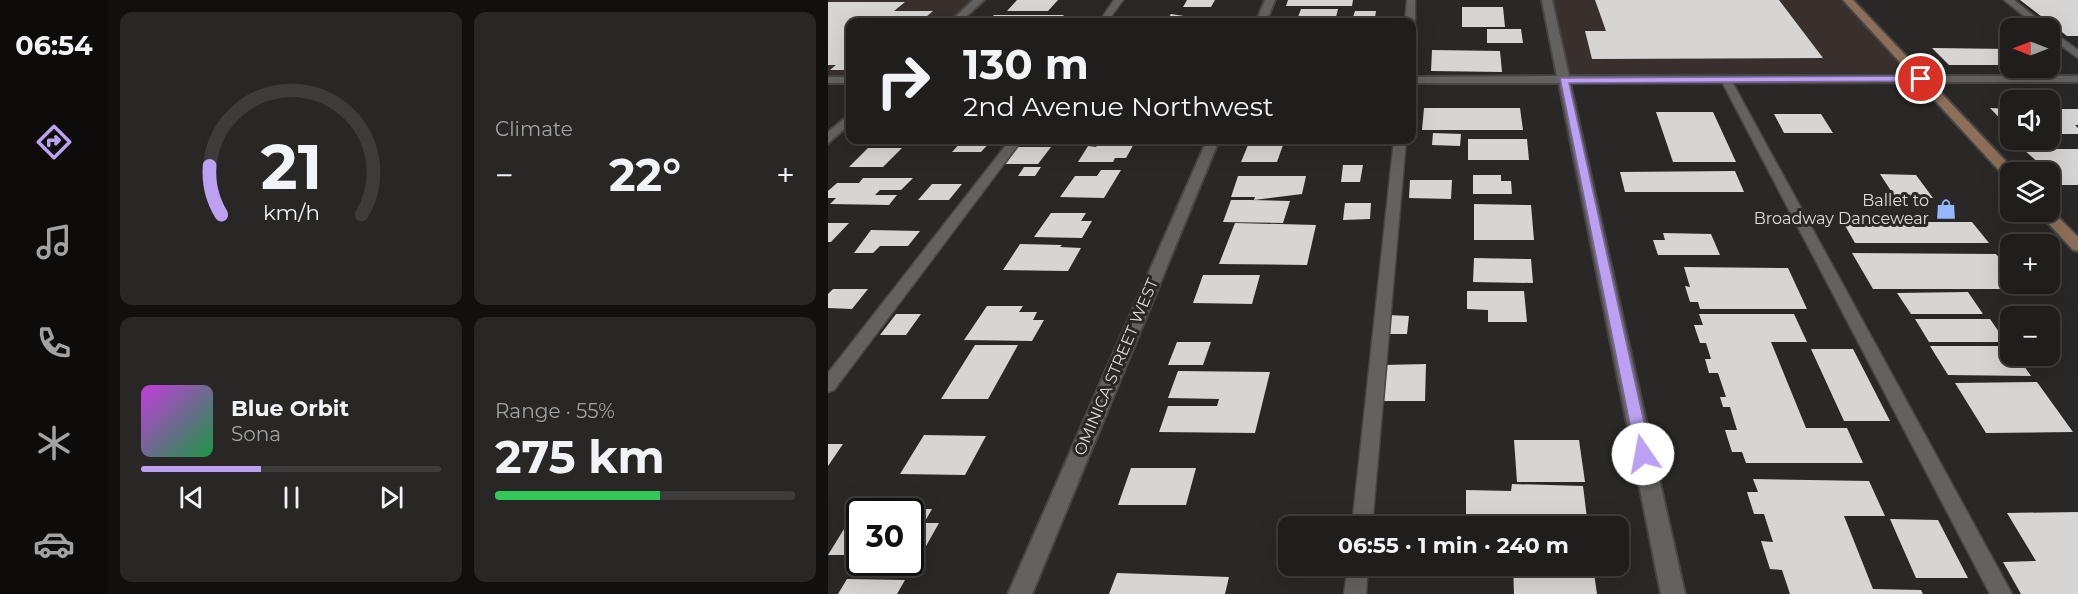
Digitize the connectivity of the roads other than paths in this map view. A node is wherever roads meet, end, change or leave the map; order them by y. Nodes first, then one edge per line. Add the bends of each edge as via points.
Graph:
1 (979, 0) edge
2 (1119, 0) edge
3 (1270, 0) edge
4 (1411, 0) edge
5 (1547, 0) edge
6 (1848, 0) edge
7 (2008, 0) edge
8 (959, 18) edge
9 (1106, 18) edge
10 (1263, 18) edge
11 (1410, 18) edge
12 (2031, 18) edge
13 (2060, 41) edge
14 (2078, 55) edge
15 (1921, 79) junction
16 (2078, 79) edge
17 (828, 80) edge
18 (846, 80) edge
19 (1416, 80) edge
20 (1564, 80) junction
21 (1726, 80) junction
22 (846, 122) edge
23 (828, 139) edge
24 (1013, 144) edge
25 (1211, 144) edge
26 (1400, 144) edge
27 (2000, 163) edge
28 (2055, 222) edge
29 (2078, 246) edge
30 (828, 385) edge
31 (1363, 516) edge
32 (1357, 576) edge
33 (1020, 594) edge
34 (1355, 594) edge
35 (1673, 594) edge
36 (2001, 594) edge

1 - 8 street
2 - 9 lane
3 - 10 street
4 - 11 lane
5 - 20 street
6 - 15 main road
7 - 12 lane
13 - 14 lane
15 - 16 street
15 - 21 street
15 - 27 main road
17 - 18 street
19 - 20 street
20 - 21 street
20 - 35 street
21 - 36 lane
22 - 23 street
24 - 30 lane
25 - 33 street, OMINICA STREET WEST
26 - 31 lane
28 - 29 main road
32 - 34 lane

